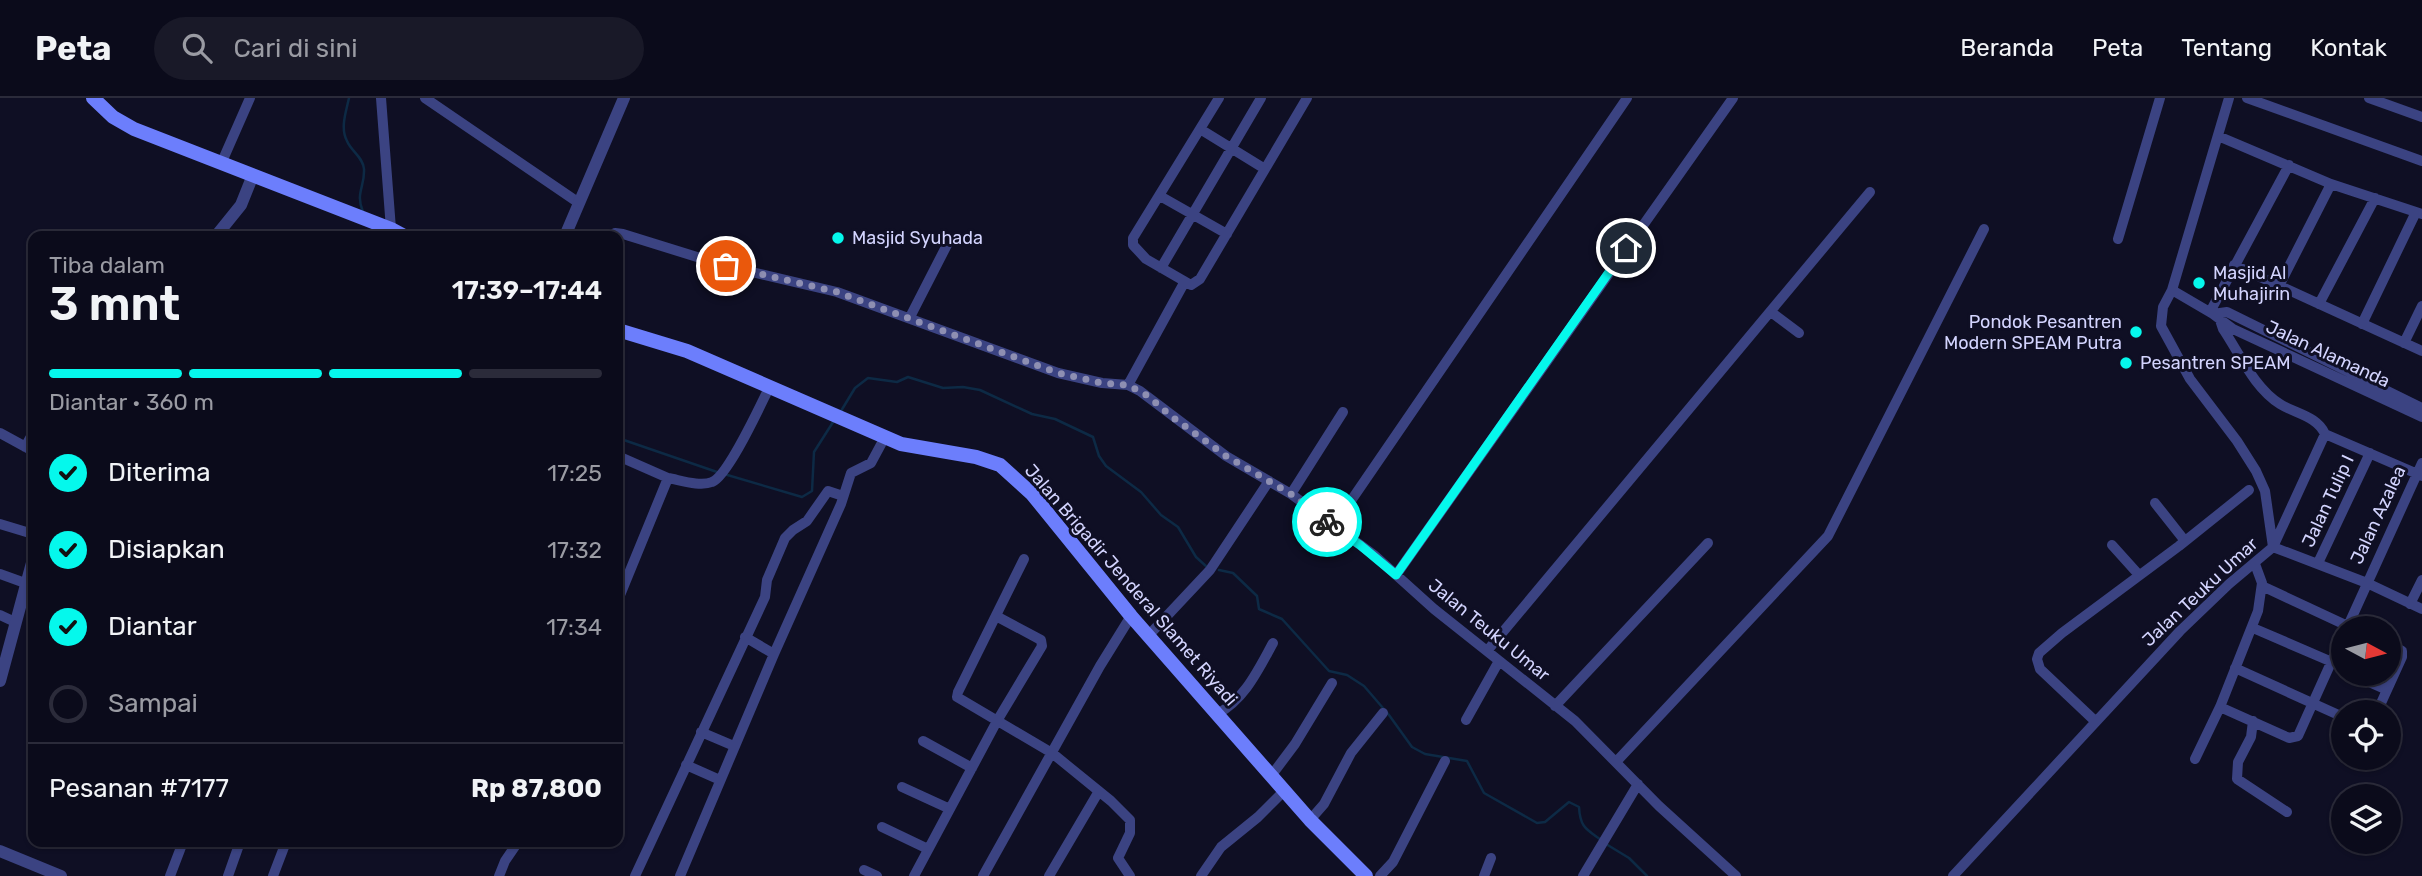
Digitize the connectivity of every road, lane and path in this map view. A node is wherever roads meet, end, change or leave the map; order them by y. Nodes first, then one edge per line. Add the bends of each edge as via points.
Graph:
1 (93, 98) edge
2 (250, 98) edge
3 (381, 98) edge
4 (425, 98) edge
5 (624, 98) edge
6 (1219, 98) edge
7 (1261, 98) edge
8 (1628, 98) edge
9 (1733, 98) edge
10 (2160, 98) edge
11 (2229, 98) edge
12 (2247, 98) edge
13 (1305, 99) edge
14 (2377, 99) edge
15 (2422, 117) edge
16 (1200, 129) junction
17 (2218, 136) junction
18 (1232, 148) junction
19 (2422, 161) edge
20 (221, 164) junction
21 (2289, 165) junction
22 (1265, 169) junction
23 (253, 175) junction
24 (2331, 184) junction
25 (1870, 192) dead end
26 (1160, 196) junction
27 (2375, 198) junction
28 (579, 204) junction
29 (2419, 213) edge
30 (1192, 215) junction
31 (1984, 229) dead end
32 (220, 231) edge
33 (395, 231) edge
34 (398, 231) edge
35 (567, 231) edge
36 (623, 234) edge
37 (1227, 234) junction
38 (2118, 239) dead end
39 (949, 241) dead end
40 (2234, 265) junction
41 (1161, 268) junction
42 (1184, 283) junction
43 (2279, 286) junction
44 (2172, 290) junction
45 (2319, 304) junction
46 (2422, 306) edge
47 (1771, 312) junction
48 (2216, 314) junction
49 (910, 317) junction
50 (2362, 324) junction
51 (623, 332) edge
52 (1799, 332) dead end
53 (2404, 343) junction
54 (2422, 351) edge
55 (1128, 385) junction
56 (769, 388) junction
57 (2422, 408) edge
58 (1343, 412) dead end
59 (2422, 417) edge
60 (0, 433) edge
61 (2325, 434) junction
62 (885, 437) junction
63 (28, 448) edge
64 (2370, 453) junction
65 (623, 458) edge
66 (2422, 463) edge
67 (2419, 475) edge
68 (668, 478) junction
69 (1269, 481) junction
70 (2249, 490) dead end
71 (1291, 494) junction
72 (843, 496) junction
73 (2155, 503) dead end
74 (807, 521) junction
75 (0, 524) edge
76 (1333, 527) junction
77 (828, 530) junction
78 (28, 532) edge
79 (2185, 541) junction
80 (1708, 543) dead end
81 (2112, 545) dead end
82 (2273, 547) junction
83 (1024, 559) dead end
84 (2318, 563) junction
85 (2255, 564) junction
86 (28, 574) edge
87 (0, 575) edge
88 (1396, 575) junction
89 (2139, 575) junction
90 (2422, 580) edge
91 (25, 583) junction
92 (2367, 583) junction
93 (2262, 586) junction
94 (623, 588) edge
95 (2410, 604) junction
96 (2422, 609) edge
97 (0, 615) edge
98 (996, 616) junction
99 (1131, 616) junction
100 (2353, 616) edge
101 (15, 621) junction
102 (2331, 622) edge
103 (2253, 628) junction
104 (1149, 635) junction
105 (745, 637) junction
106 (1273, 643) dead end
107 (4, 649) edge
108 (1487, 651) junction
109 (774, 654) junction
110 (1499, 661) junction
111 (2331, 663) joint
112 (2235, 668) junction
113 (0, 681) edge
114 (1332, 684) dead end
115 (2378, 686) edge
116 (2389, 686) edge
117 (2387, 690) junction
118 (2382, 700) edge
119 (2314, 702) junction
120 (1555, 706) junction
121 (2220, 706) junction
122 (2331, 711) edge
123 (1383, 713) dead end
124 (1217, 714) junction
125 (1465, 720) dead end
126 (997, 721) junction
127 (2095, 722) junction
128 (2253, 722) junction
129 (701, 732) junction
130 (923, 741) dead end
131 (734, 746) junction
132 (1052, 753) junction
133 (2195, 759) dead end
134 (1445, 761) dead end
135 (1616, 762) junction
136 (686, 765) junction
137 (972, 768) junction
138 (1271, 776) junction
139 (720, 780) junction
140 (1638, 784) junction
141 (902, 787) dead end
142 (1099, 791) junction
143 (1284, 791) junction
144 (950, 809) junction
145 (2287, 812) dead end
146 (1310, 820) junction
147 (882, 827) dead end
148 (182, 847) edge
149 (238, 847) edge
150 (284, 847) edge
151 (515, 847) edge
152 (928, 849) junction
153 (0, 851) edge
154 (1491, 858) dead end
155 (864, 870) dead end
156 (639, 875) edge
157 (61, 876) edge
158 (170, 876) edge
159 (228, 876) edge
160 (273, 876) edge
161 (499, 876) edge
162 (680, 876) edge
163 (877, 876) edge
164 (914, 876) edge
165 (983, 876) edge
166 (1049, 876) edge
167 (1129, 876) edge
168 (1201, 876) edge
169 (1366, 876) edge
170 (1380, 876) edge
171 (1484, 876) edge
172 (1583, 876) edge
173 (1736, 876) edge
174 (1953, 876) edge

1 - 20 main road via 125,125
2 - 20 street
3 - 34 street
4 - 28 street
5 - 28 street
6 - 16 street
7 - 18 street
8 - 76 street
9 - 88 street
10 - 38 street
11 - 17 street
12 - 19 street
13 - 22 street
14 - 15 street
16 - 18 street
16 - 26 street
17 - 21 street
17 - 44 street
18 - 22 street
18 - 30 street
20 - 23 main road
21 - 24 street
21 - 40 street
22 - 37 street
23 - 32 street via 241,205
23 - 33 main road
24 - 27 street
24 - 43 street
25 - 47 street
26 - 30 street
26 - 41 street via 1133,245
27 - 29 street
27 - 45 street
28 - 35 street
29 - 50 street
30 - 37 street
30 - 41 street
31 - 135 street via 1828,536
36 - 49 street, Jalan Teuku Umar via 726,266 837,292
37 - 42 street via 1200,279 1191,285
39 - 49 street
40 - 43 street
40 - 48 street
41 - 42 street
42 - 55 street
43 - 45 street
44 - 48 street
44 - 82 street, Jalan Teuku Umar via 2163,307 2161,326 2190,379 2256,471 2265,491
45 - 50 street
46 - 53 street
47 - 52 street
47 - 108 street
48 - 57 street, Jalan Alamanda
48 - 59 street, Jalan Alamanda via 2233,328
48 - 61 street via 2264,392 2311,418
49 - 55 street, Jalan Teuku Umar via 1058,373
50 - 53 street
51 - 56 main road, Jalan Brigadir Jenderal Slamet Riyadi via 687,351
53 - 54 street
55 - 69 street, Jalan Teuku Umar via 1226,456
56 - 62 main road, Jalan Brigadir Jenderal Slamet Riyadi
56 - 68 street via 717,479 703,484
58 - 71 street
60 - 63 street
61 - 64 street
61 - 82 street
62 - 72 street via 871,463 850,473
62 - 99 main road, Jalan Brigadir Jenderal Slamet Riyadi via 909,447 976,457 1000,466 1032,494
64 - 67 street
64 - 84 street, Jalan Tulip I
65 - 68 street
66 - 67 street, Jalan Azalea
67 - 92 street, Jalan Azalea
68 - 94 street
69 - 71 street, Jalan Teuku Umar
69 - 104 street via 1210,570
70 - 79 street
71 - 76 street, Jalan Teuku Umar
72 - 74 street via 828,491
72 - 77 street
73 - 79 street
74 - 77 street
74 - 105 street via 785,538 767,580 765,597
75 - 78 street
76 - 88 street, Jalan Teuku Umar
77 - 109 street
79 - 89 street
80 - 120 street
81 - 89 street
82 - 84 street
82 - 85 street, Jalan Teuku Umar
83 - 98 street
84 - 92 street
85 - 93 street
85 - 127 street, Jalan Teuku Umar via 2180,631
86 - 91 street
87 - 91 street
88 - 108 street, Jalan Teuku Umar
89 - 127 street via 2037,659 2040,669
90 - 95 street
91 - 101 street
92 - 95 street
92 - 100 street, Jalan Azalea
93 - 102 street
93 - 103 street
95 - 96 street
97 - 101 street
98 - 126 street via 957,697
98 - 126 street via 1042,643
99 - 104 main road, Jalan Brigadir Jenderal Slamet Riyadi
99 - 132 street
101 - 107 street
103 - 111 street
103 - 112 street
104 - 124 main road, Jalan Brigadir Jenderal Slamet Riyadi
105 - 109 street
105 - 129 street
106 - 124 street via 1250,685
107 - 113 street
108 - 110 street, Jalan Teuku Umar
109 - 131 street
110 - 120 street, Jalan Teuku Umar
110 - 125 street
111 - 119 street, Jalan Azalea
112 - 119 street
112 - 121 street
114 - 138 street
115 - 117 street
116 - 117 street
117 - 118 street
119 - 122 street
119 - 128 street, Jalan Azalea via 2294,738
120 - 135 street, Jalan Teuku Umar
121 - 128 street
121 - 133 street
123 - 146 street via 1351,753 1324,804
124 - 138 main road, Jalan Brigadir Jenderal Slamet Riyadi
126 - 132 street
126 - 137 street
127 - 174 street, Jalan Teuku Umar
128 - 145 street via 2238,762 2237,779
129 - 131 street
129 - 136 street
130 - 137 street
131 - 139 street
132 - 142 street
132 - 165 street
134 - 170 street via 1393,862
135 - 140 street, Jalan Teuku Umar
136 - 139 street
136 - 156 street
137 - 144 street
138 - 143 main road, Jalan Brigadir Jenderal Slamet Riyadi
139 - 162 street
140 - 172 street
140 - 173 street, Jalan Teuku Umar
141 - 144 street
142 - 166 street
142 - 167 street via 1130,820 1130,833 1118,858
143 - 146 main road, Jalan Brigadir Jenderal Slamet Riyadi
143 - 168 street via 1221,847
144 - 152 street
146 - 169 main road, Jalan Brigadir Jenderal Slamet Riyadi
147 - 152 street
148 - 158 street
149 - 159 street
150 - 160 street
151 - 161 street
152 - 164 street
153 - 157 street
154 - 171 street
155 - 163 street

